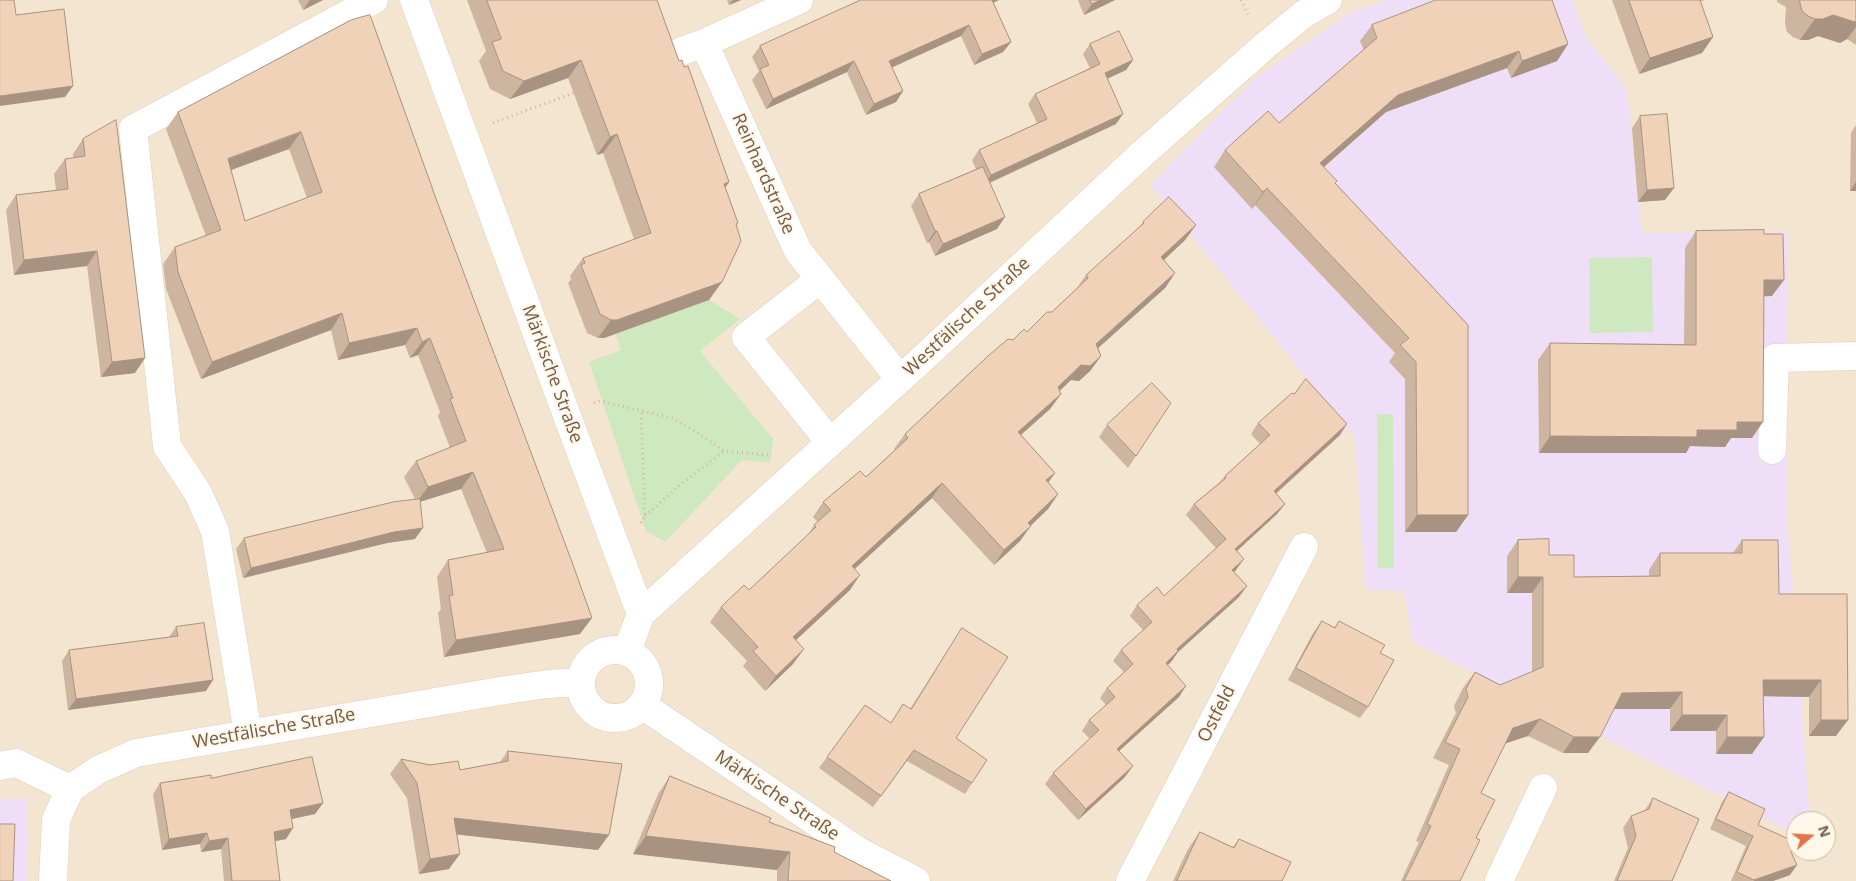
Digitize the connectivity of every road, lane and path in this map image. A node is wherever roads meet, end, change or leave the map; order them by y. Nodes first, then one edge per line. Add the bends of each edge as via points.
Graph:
1 (374, 0) edge
2 (414, 0) edge
3 (799, 0) edge
4 (1328, 0) edge
5 (582, 89) edge
6 (464, 134) junction
7 (820, 279) junction
8 (1856, 356) edge
9 (900, 379) junction
10 (641, 410) junction
11 (566, 413) junction
12 (830, 442) junction
13 (1772, 450) dead end
14 (724, 451) junction
15 (801, 469) junction
16 (645, 517) junction
17 (1304, 547) dead end
18 (619, 558) junction
19 (641, 614) junction
20 (628, 651) junction
21 (580, 682) junction
22 (642, 705) junction
23 (248, 734) junction
24 (0, 766) edge
25 (1543, 788) dead end
26 (70, 789) junction
27 (899, 877) edge
28 (54, 881) edge
29 (1130, 881) edge
30 (1499, 881) edge

1 - 23 street via 133,129 167,446 198,493 215,531
2 - 6 street, Märkische Straße
3 - 7 street, Reinhardstraße via 693,47 798,251
4 - 9 street, Westfälische Straße via 1304,14 1267,44 1164,135
5 - 6 path
6 - 11 street, Märkische Straße
7 - 9 street, Reinhardstraße
7 - 12 street via 746,337
8 - 13 street via 1775,358
9 - 12 street, Westfälische Straße
10 - 11 path via 600,401
10 - 14 path via 672,418
10 - 16 path
11 - 18 street, Märkische Straße
12 - 15 street, Westfälische Straße
14 - 15 path via 768,455
14 - 16 path
15 - 19 street, Westfälische Straße
16 - 18 path
17 - 29 street, Ostfeld
18 - 19 street, Märkische Straße
19 - 20 street, Westfälische Straße
20 - 21 street via 615,649 591,659
20 - 22 street via 646,668 650,681
21 - 22 street via 583,696 591,708 603,716 617,718 631,714
21 - 23 street, Westfälische Straße via 496,691
22 - 27 street, Märkische Straße
23 - 26 street, Westfälische Straße via 136,753 98,770
24 - 26 street via 16,763
25 - 30 street
26 - 28 street via 56,820

